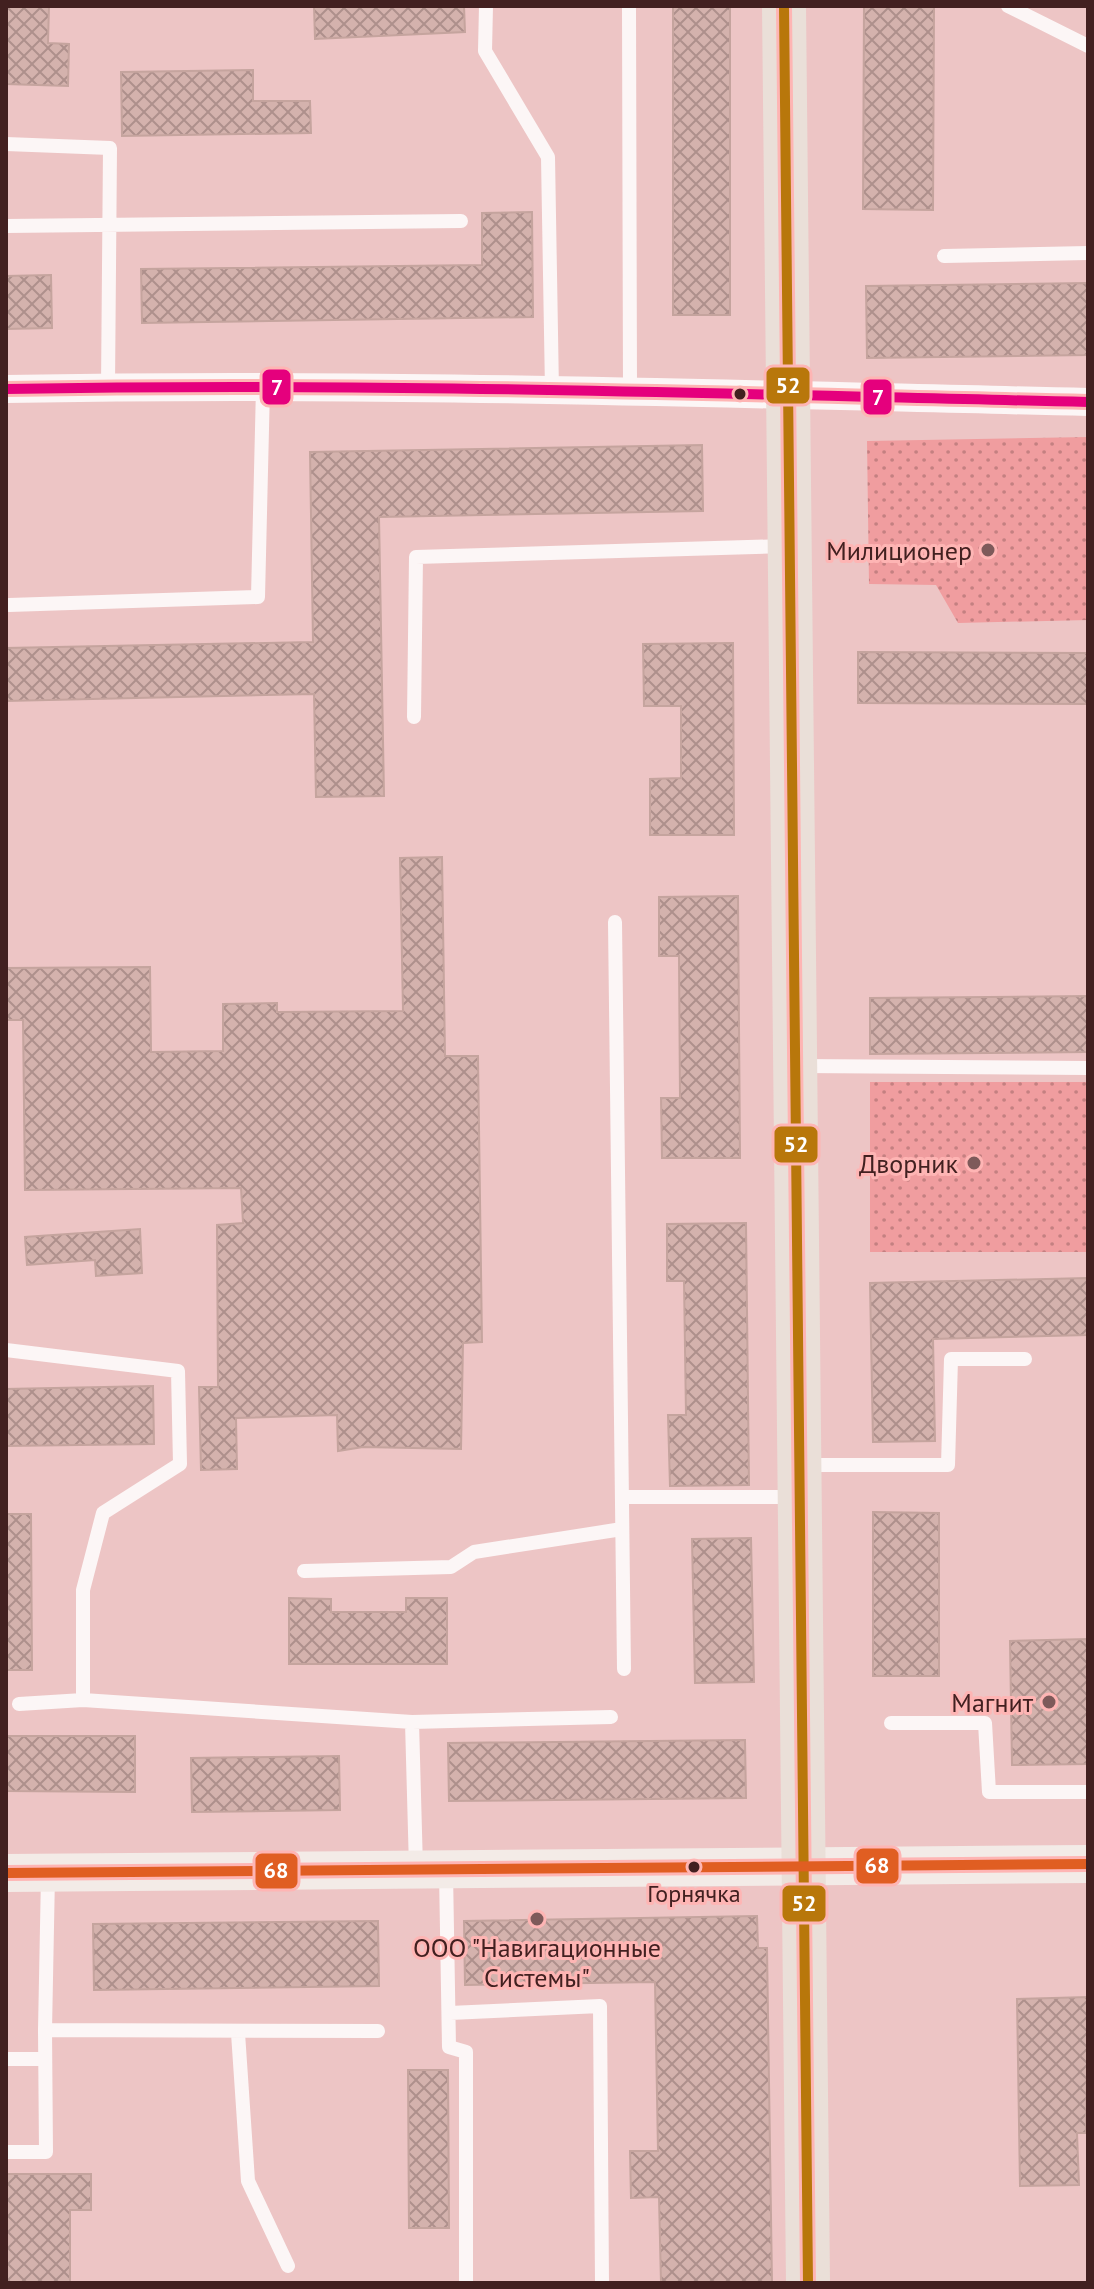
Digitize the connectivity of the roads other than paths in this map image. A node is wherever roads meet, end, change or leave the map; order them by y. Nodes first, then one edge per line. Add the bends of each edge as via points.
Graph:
1 (486, 6) edge
2 (629, 6) edge
3 (784, 6) edge
4 (1008, 6) edge
5 (1088, 46) edge
6 (6, 144) edge
7 (461, 221) dead end
8 (109, 224) junction
9 (6, 226) edge
10 (1088, 253) edge
11 (944, 256) dead end
12 (108, 387) junction
13 (263, 387) junction
14 (6, 389) edge
15 (552, 391) junction
16 (630, 392) junction
17 (787, 394) junction
18 (1088, 402) edge
19 (789, 546) junction
20 (9, 605) dead end
21 (414, 717) dead end
22 (615, 922) dead end
23 (795, 1065) junction
24 (1088, 1068) edge
25 (6, 1350) edge
26 (1025, 1359) dead end
27 (800, 1481) junction
28 (622, 1497) junction
29 (622, 1529) junction
30 (304, 1571) dead end
31 (624, 1669) dead end
32 (83, 1700) junction
33 (19, 1704) dead end
34 (611, 1717) dead end
35 (412, 1722) junction
36 (891, 1723) dead end
37 (1088, 1792) edge
38 (804, 1864) junction
39 (1088, 1864) edge
40 (431, 1868) junction
41 (6, 1873) edge
42 (48, 1873) junction
43 (450, 2013) junction
44 (45, 2030) junction
45 (378, 2031) dead end
46 (238, 2033) junction
47 (6, 2059) edge
48 (45, 2059) junction
49 (6, 2152) edge
50 (288, 2266) dead end
51 (466, 2283) edge
52 (602, 2283) edge
53 (808, 2283) edge

1 - 15 lane via 485,51 548,157
2 - 16 lane
3 - 17 main road
4 - 5 lane
6 - 8 lane via 110,148
7 - 8 lane
8 - 9 lane
8 - 12 lane
10 - 11 lane
12 - 13 street
12 - 14 street
13 - 15 street
13 - 20 lane via 258,597
15 - 16 street
16 - 17 street
17 - 18 street
17 - 19 main road
19 - 21 lane via 416,557
19 - 23 main road
22 - 28 lane
23 - 24 lane
23 - 27 main road
25 - 32 lane via 178,1371 180,1464 103,1513 83,1590
26 - 27 lane via 951,1359 948,1465
27 - 28 lane
27 - 38 main road
28 - 29 lane
29 - 30 lane via 474,1552 451,1567
29 - 31 lane
32 - 33 lane
32 - 35 lane
34 - 35 lane
35 - 40 lane
36 - 37 lane via 985,1723 989,1792
38 - 39 main road
38 - 40 main road
38 - 53 main road
40 - 42 main road
40 - 43 lane
41 - 42 main road
42 - 44 lane
43 - 51 lane via 449,2047 466,2052
43 - 52 lane via 600,2006
44 - 46 lane
44 - 48 lane
45 - 46 lane
46 - 50 lane via 248,2181
47 - 48 lane
48 - 49 lane via 46,2152

